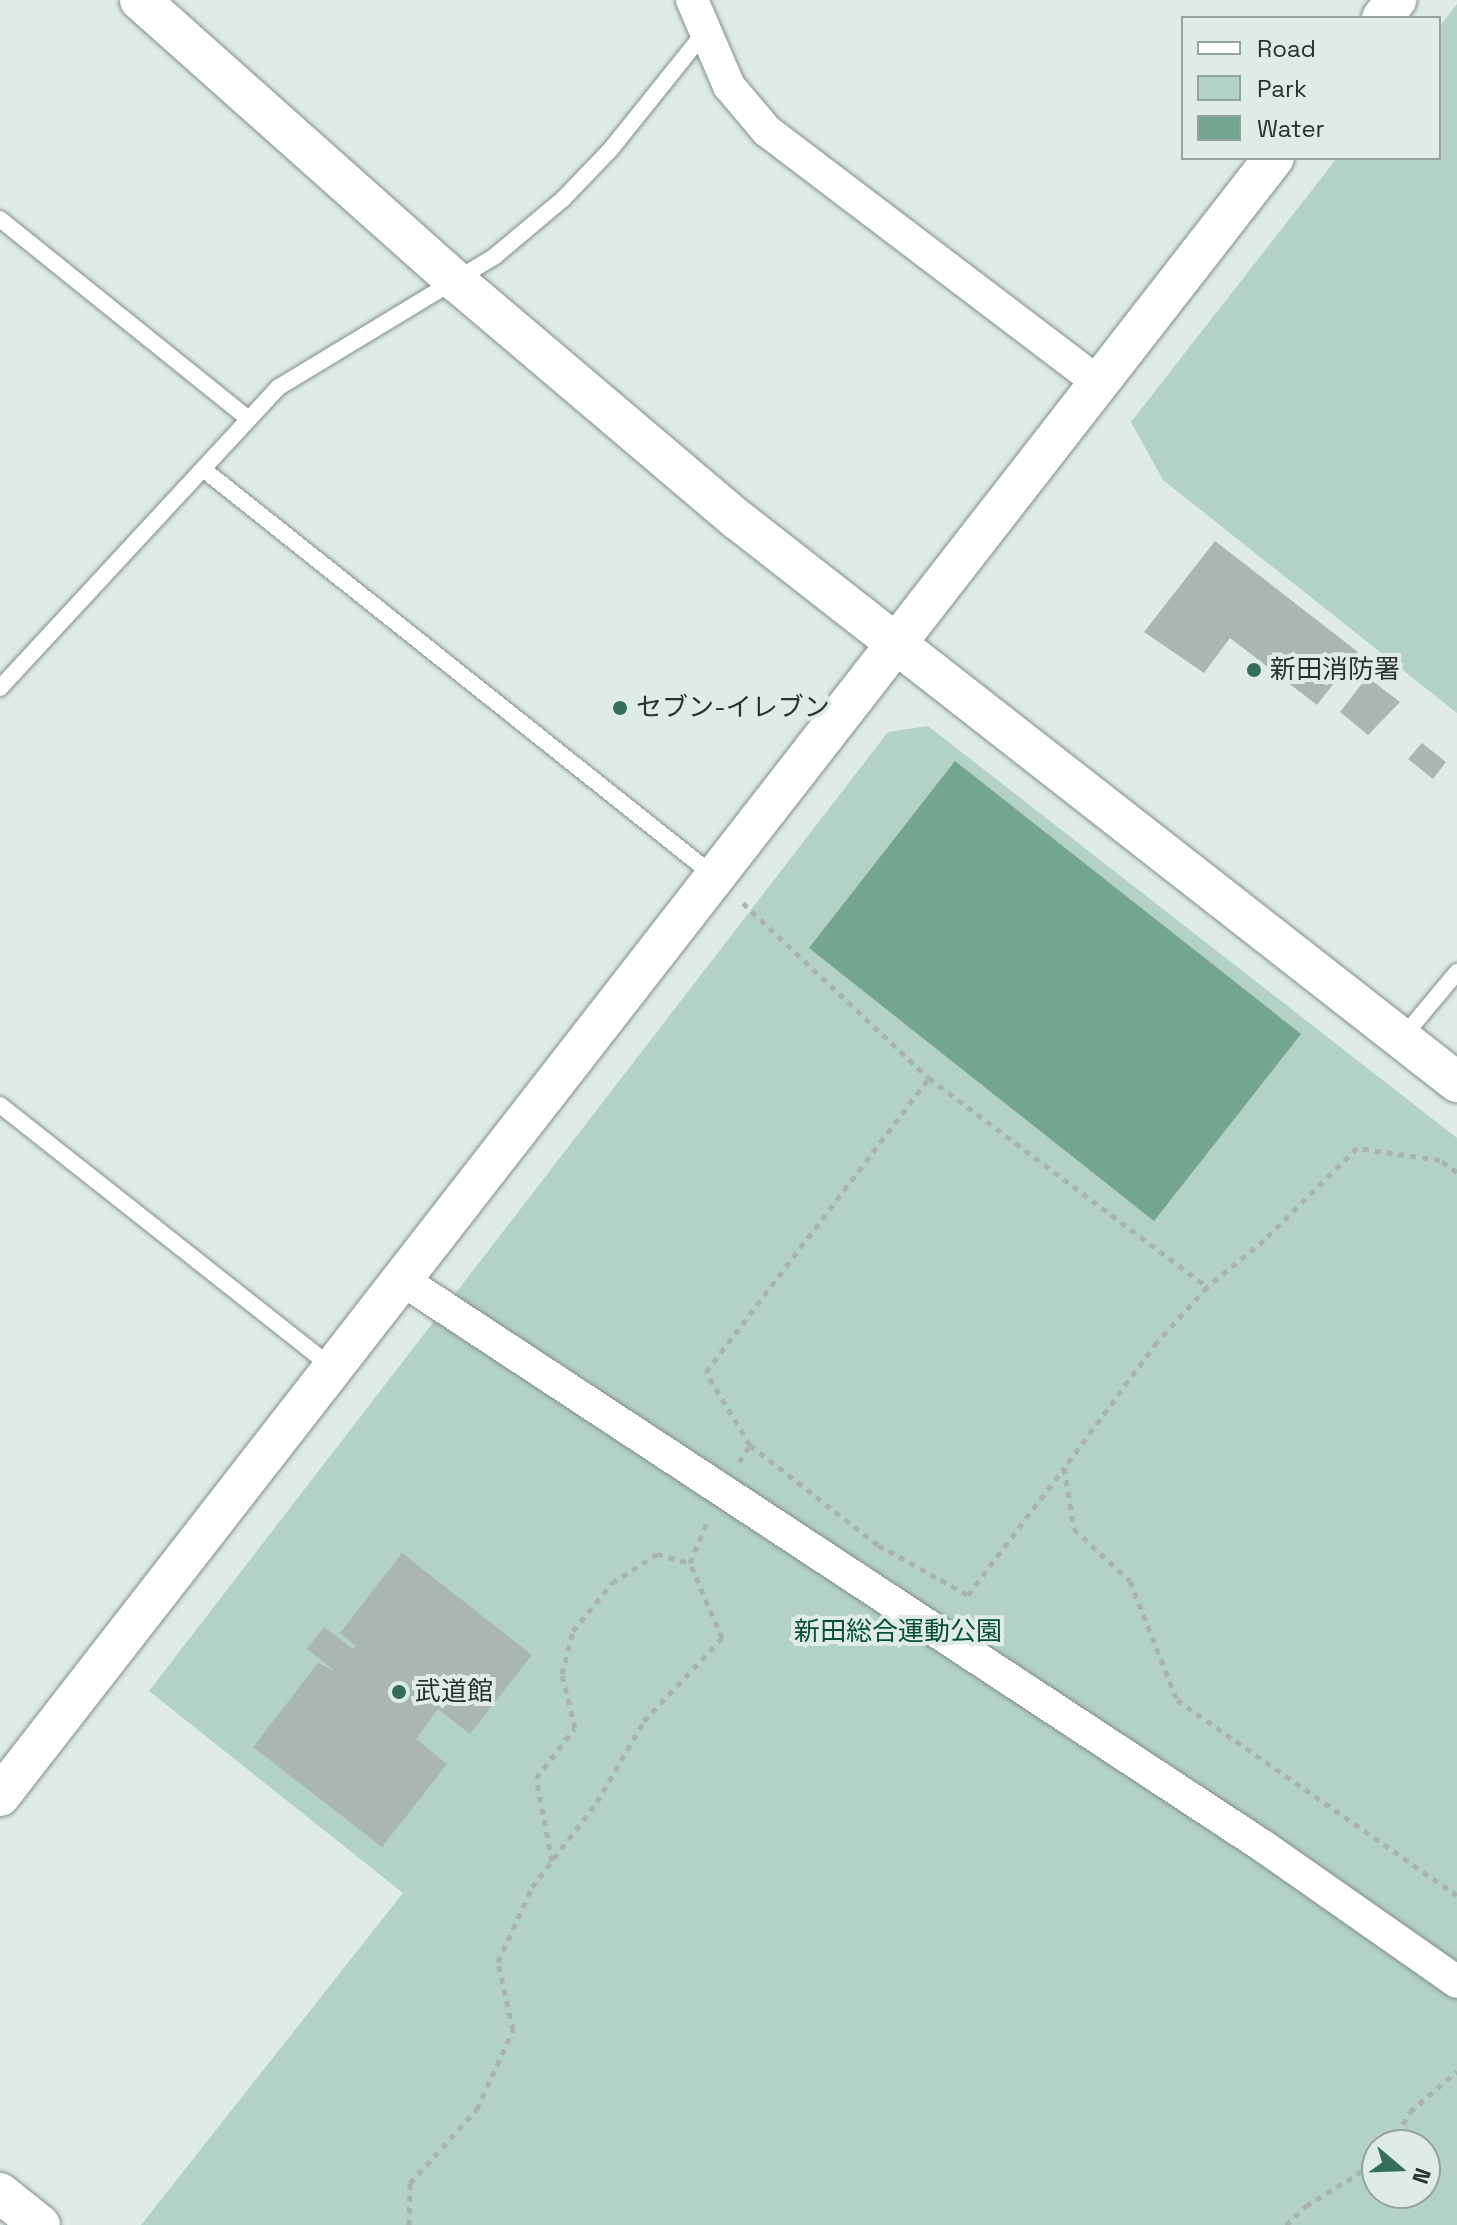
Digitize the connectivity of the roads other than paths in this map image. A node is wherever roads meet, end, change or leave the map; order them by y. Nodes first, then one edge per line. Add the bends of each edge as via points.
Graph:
1 (140, 0) edge
2 (692, 0) edge
3 (1396, 0) edge
4 (1384, 16) edge
5 (704, 33) junction
6 (1272, 160) edge
7 (0, 219) edge
8 (457, 282) junction
9 (1099, 383) junction
10 (249, 419) junction
11 (203, 469) junction
12 (895, 640) junction
13 (0, 688) edge
14 (713, 875) junction
15 (1457, 972) edge
16 (1402, 1038) junction
17 (1457, 1082) edge
18 (0, 1105) edge
19 (401, 1279) junction
20 (334, 1369) junction
21 (0, 1796) edge
22 (1457, 1982) edge
23 (0, 2193) edge
24 (40, 2225) edge

1 - 8 street
2 - 5 street
3 - 4 street
5 - 8 lane via 611,149 563,199
5 - 9 street via 729,86 767,131
6 - 9 street
7 - 10 lane
8 - 10 lane via 303,368
8 - 12 street via 738,520
9 - 12 street
10 - 11 lane
11 - 13 lane
11 - 14 lane
12 - 14 street
12 - 16 street
14 - 19 street
15 - 16 lane
16 - 17 street
18 - 20 lane
19 - 20 street
19 - 22 street via 1263,1846
20 - 21 street
23 - 24 street

